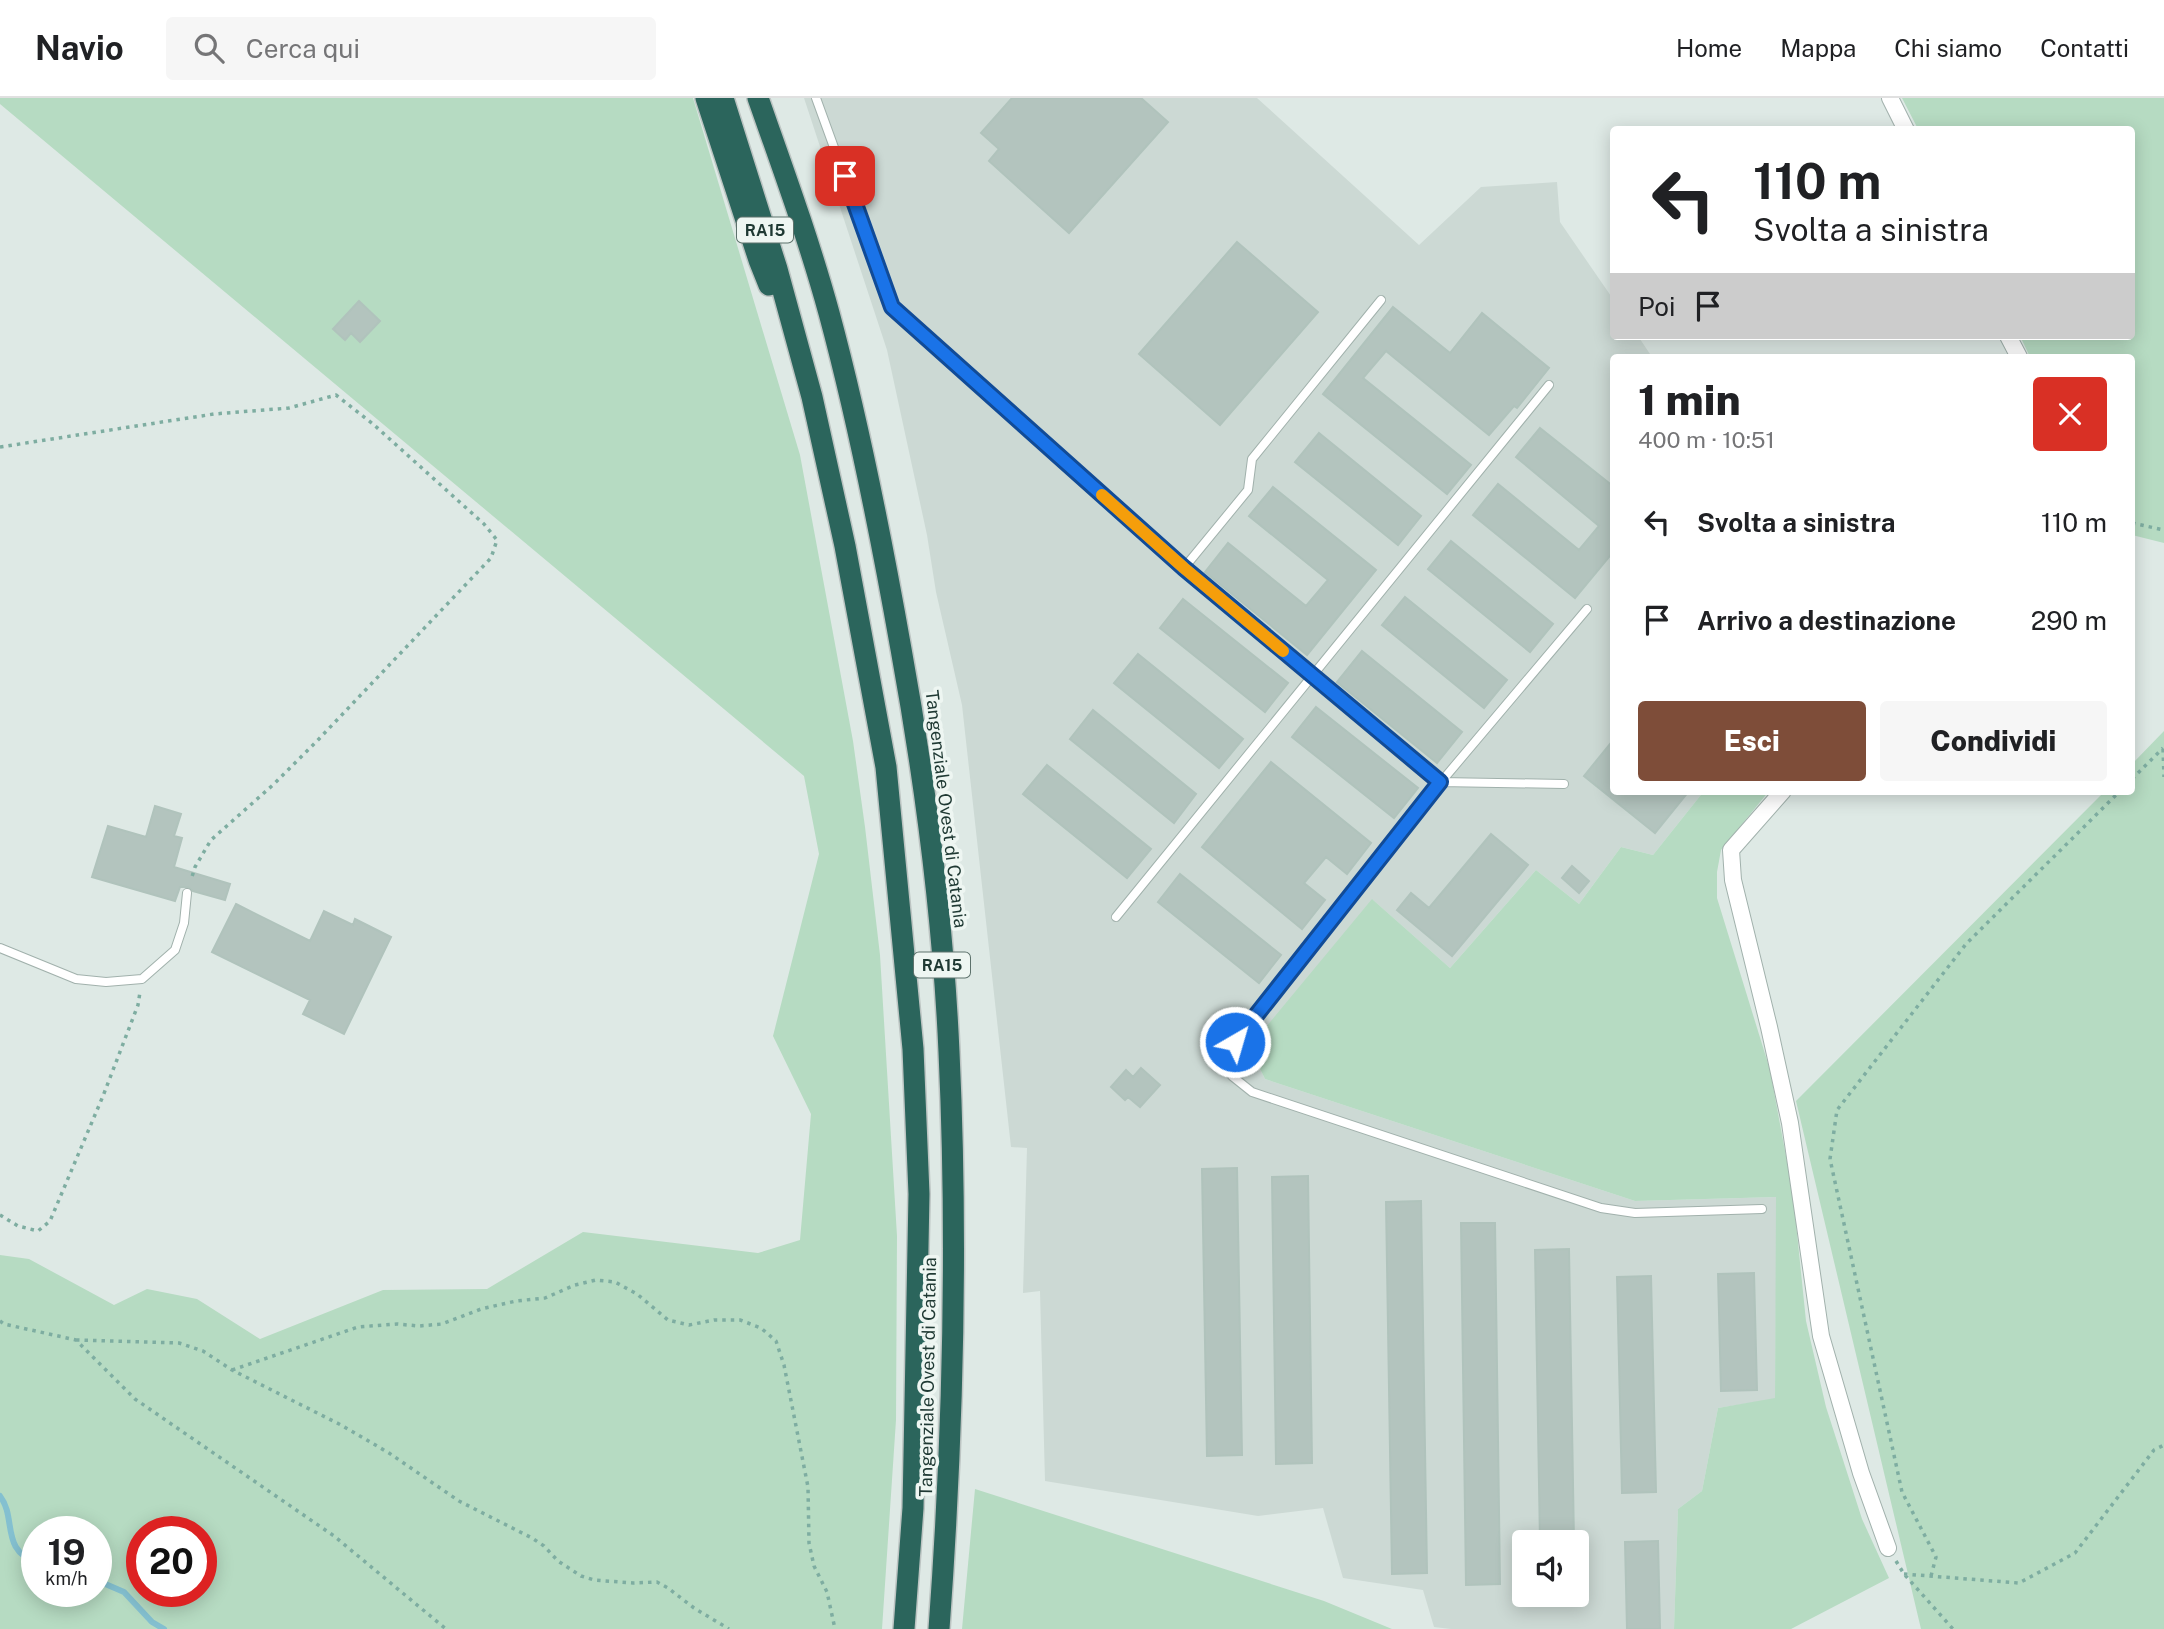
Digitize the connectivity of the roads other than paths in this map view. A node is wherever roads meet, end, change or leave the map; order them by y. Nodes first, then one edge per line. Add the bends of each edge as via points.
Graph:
1 (706, 98) edge
2 (723, 98) edge
3 (758, 98) edge
4 (764, 98) edge
5 (816, 98) edge
6 (1890, 98) edge
7 (1904, 126) edge
8 (783, 168) junction
9 (1381, 300) dead end
10 (803, 364) junction
11 (1549, 385) dead end
12 (1184, 568) junction
13 (1587, 609) dead end
14 (1313, 676) junction
15 (1440, 782) junction
16 (1564, 785) dead end
17 (1779, 795) edge
18 (187, 892) road end
19 (1116, 917) dead end
20 (0, 948) edge
21 (1762, 1209) dead end
22 (1888, 1548) road end
23 (904, 1629) edge
24 (939, 1629) edge

1 - 10 highway via 759,260
2 - 10 highway, Tangenziale Ovest di Catania / RA15
3 - 8 highway, Tangenziale Ovest di Catania / RA15
4 - 8 highway
5 - 12 lane via 892,307
6 - 7 street
8 - 24 highway, Tangenziale Ovest di Catania / RA15 via 828,311 881,536 921,759 949,1048 954,1194 954,1332
9 - 12 lane via 1252,459 1248,490
10 - 23 highway, Tangenziale Ovest di Catania / RA15 via 845,546 886,767 913,1049 919,1194 918,1345
11 - 14 lane
12 - 14 lane
13 - 15 lane
14 - 15 lane
14 - 19 lane
15 - 16 lane
15 - 21 lane via 1235,1042 1232,1076 1252,1092 1601,1208 1635,1213
17 - 22 street via 1731,850 1733,880 1790,1123 1821,1336
18 - 20 lane via 175,950 142,979 76,979

